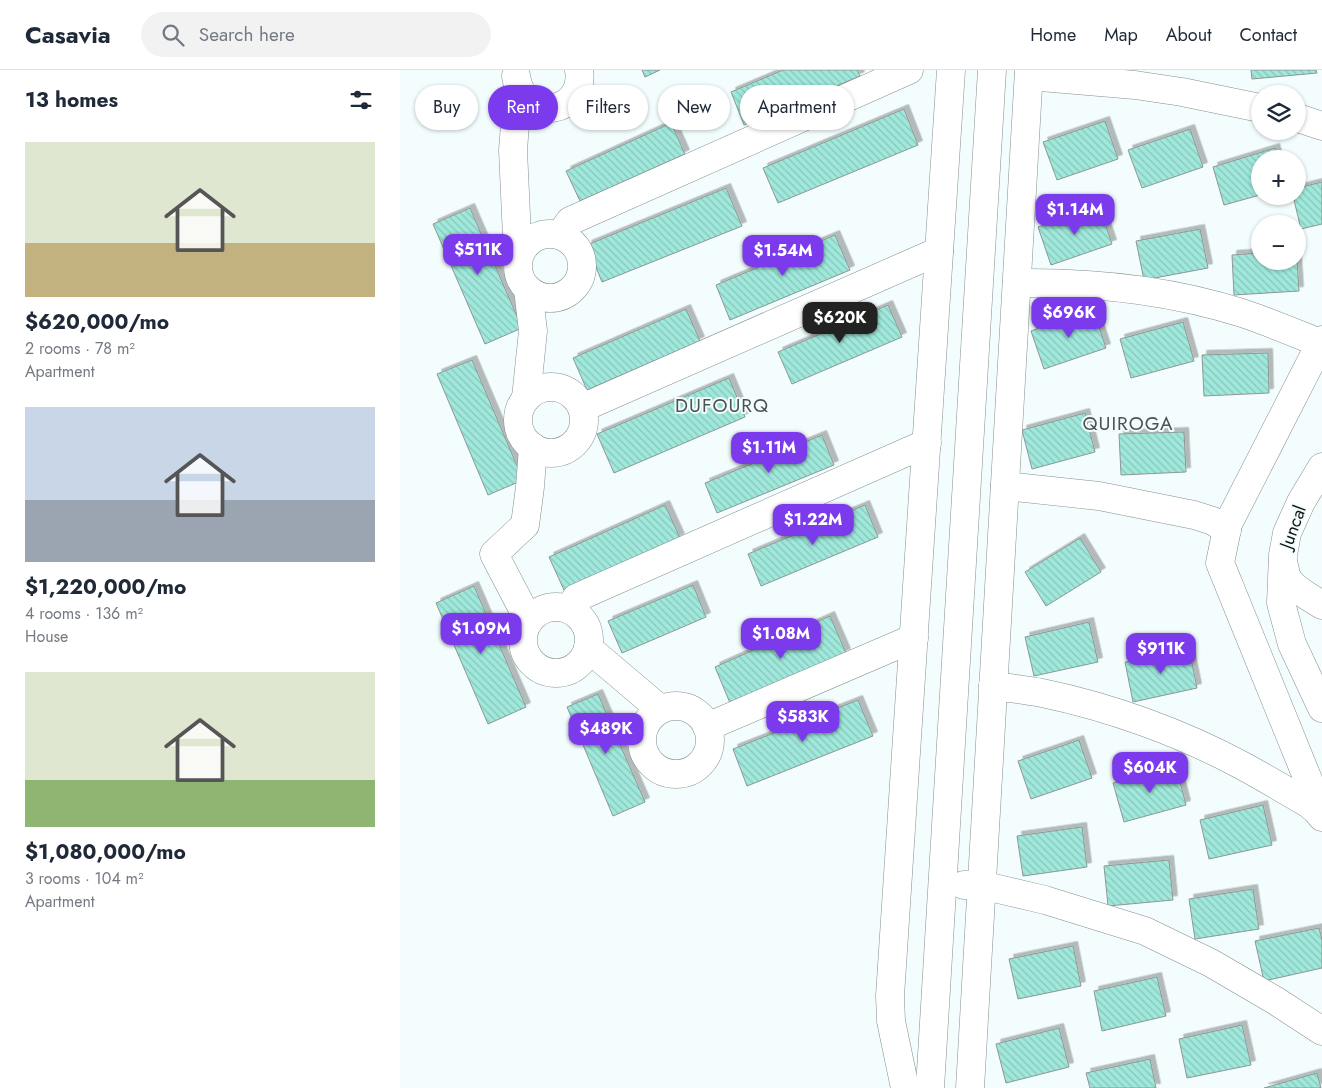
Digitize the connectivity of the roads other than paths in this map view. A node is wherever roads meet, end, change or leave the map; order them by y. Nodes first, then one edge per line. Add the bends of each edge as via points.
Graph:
1 (579, 70) edge
2 (909, 70) edge
3 (950, 70) edge
4 (992, 70) edge
5 (1029, 73) edge
6 (518, 78) edge
7 (1251, 106) edge
8 (1306, 121) edge
9 (1322, 126) edge
10 (560, 235) junction
11 (939, 250) junction
12 (518, 260) junction
13 (1017, 283) junction
14 (528, 289) junction
15 (1321, 342) edge
16 (526, 398) junction
17 (582, 408) junction
18 (927, 443) junction
19 (533, 447) junction
20 (1322, 467) edge
21 (1005, 486) junction
22 (1226, 530) junction
23 (1283, 562) junction
24 (1322, 605) edge
25 (571, 610) junction
26 (529, 621) junction
27 (914, 638) junction
28 (588, 648) junction
29 (993, 686) junction
30 (1322, 708) edge
31 (660, 710) junction
32 (707, 727) junction
33 (1322, 816) edge
34 (942, 885) junction
35 (981, 885) junction
36 (1322, 1032) edge
37 (905, 1088) edge
38 (930, 1088) edge
39 (971, 1088) edge

1 - 6 street via 580,83 576,93 569,101 550,108 530,103 523,96
2 - 10 street via 570,221
3 - 11 street
4 - 34 street
5 - 7 street via 1182,92
5 - 13 street
6 - 12 street via 513,150
8 - 9 street
10 - 12 street via 545,234 531,239 520,252
10 - 14 street via 572,243 580,255 582,263 576,284 566,294 550,298
11 - 17 street
11 - 18 street
12 - 14 street via 519,276
13 - 15 street via 1107,286 1180,297 1242,313
13 - 21 street
14 - 16 street via 533,331
15 - 22 street
16 - 17 street via 540,389 557,387 576,398
16 - 19 street via 518,419 522,435
17 - 19 street via 583,428 572,446 552,453
18 - 25 street via 576,598
18 - 27 street
19 - 26 street via 525,525 494,554
20 - 23 street, Juncal via 1287,533
21 - 22 street via 1099,496 1194,515 1214,521
21 - 29 street
22 - 33 street via 1220,564
23 - 24 street via 1289,581
23 - 30 street, Juncal via 1281,603 1292,644
25 - 26 street via 551,606
25 - 28 street via 585,623 589,633
26 - 28 street via 523,636 524,647 528,657 544,671 566,672 575,668
27 - 32 street
27 - 37 street via 890,996 891,1021
28 - 31 street
29 - 33 street via 1092,705 1157,727 1243,765 1309,804
29 - 35 street
31 - 32 street via 670,706 690,709
31 - 32 street via 646,724 642,744 651,762 667,773 687,772 703,760 710,742
34 - 35 street
34 - 38 street
35 - 36 street via 1045,900 1145,931 1211,963
35 - 39 street

